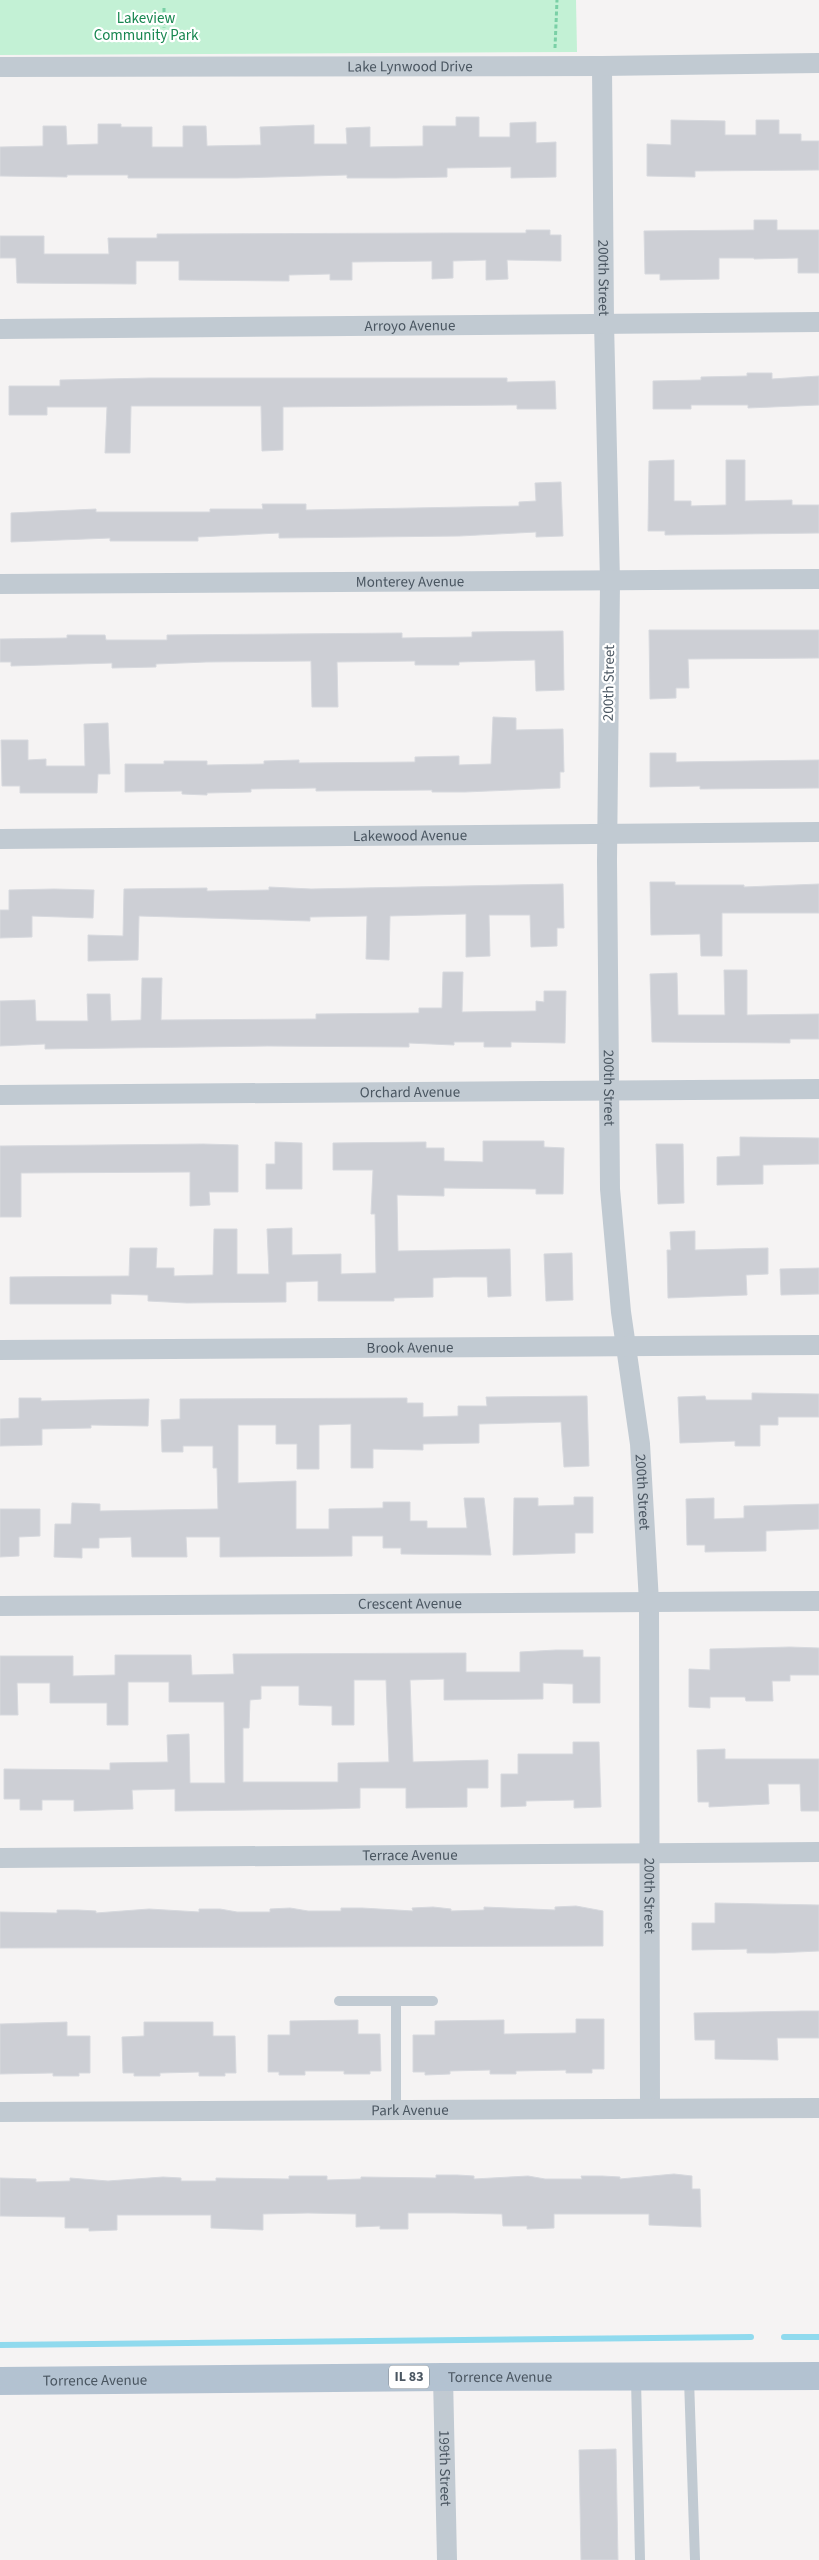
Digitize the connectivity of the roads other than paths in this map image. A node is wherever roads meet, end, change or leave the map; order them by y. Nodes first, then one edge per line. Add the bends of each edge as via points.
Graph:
1 (819, 64) edge
2 (602, 66) junction
3 (0, 67) edge
4 (604, 322) junction
5 (819, 322) edge
6 (0, 329) edge
7 (819, 579) edge
8 (610, 582) junction
9 (0, 584) edge
10 (819, 832) edge
11 (607, 833) junction
12 (0, 838) edge
13 (819, 1089) edge
14 (608, 1091) junction
15 (0, 1095) edge
16 (819, 1345) edge
17 (626, 1346) junction
18 (0, 1350) edge
19 (819, 1601) edge
20 (649, 1602) junction
21 (0, 1606) edge
22 (819, 1852) edge
23 (648, 1853) junction
24 (0, 1858) edge
25 (339, 2001) dead end
26 (396, 2001) junction
27 (433, 2001) dead end
28 (650, 2108) junction
29 (819, 2108) edge
30 (396, 2110) junction
31 (0, 2112) edge
32 (819, 2376) edge
33 (443, 2377) junction
34 (636, 2377) junction
35 (690, 2377) junction
36 (0, 2381) edge
37 (447, 2560) edge
38 (640, 2560) edge
39 (695, 2560) edge

1 - 2 street, Lake Lynwood Drive
2 - 3 street, Lake Lynwood Drive
2 - 4 street, 200th Street
4 - 5 street, Arroyo Avenue
4 - 6 street, Arroyo Avenue
4 - 8 street, 200th Street
7 - 8 street, Monterey Avenue
8 - 9 street, Monterey Avenue
8 - 11 street, 200th Street
10 - 11 street, Lakewood Avenue
11 - 12 street, Lakewood Avenue
11 - 14 street, 200th Street
13 - 14 street, Orchard Avenue
14 - 15 street, Orchard Avenue
14 - 17 street, 200th Street via 613,1239
16 - 17 street, Brook Avenue
17 - 18 street, Brook Avenue
17 - 20 street, 200th Street via 640,1444
19 - 20 street, Crescent Avenue
20 - 21 street, Crescent Avenue
20 - 23 street, 200th Street
22 - 23 street, Terrace Avenue
23 - 24 street, Terrace Avenue
23 - 28 street, 200th Street
25 - 26 lane
26 - 27 lane
26 - 30 lane
28 - 29 street, Park Avenue
28 - 30 street, Park Avenue
30 - 31 street, Park Avenue
32 - 35 main road, Torrence Avenue / IL 83
33 - 34 main road, Torrence Avenue / IL 83
33 - 36 main road, Torrence Avenue / IL 83
33 - 37 street, 199th Street
34 - 35 main road, Torrence Avenue / IL 83
34 - 38 lane
35 - 39 lane

